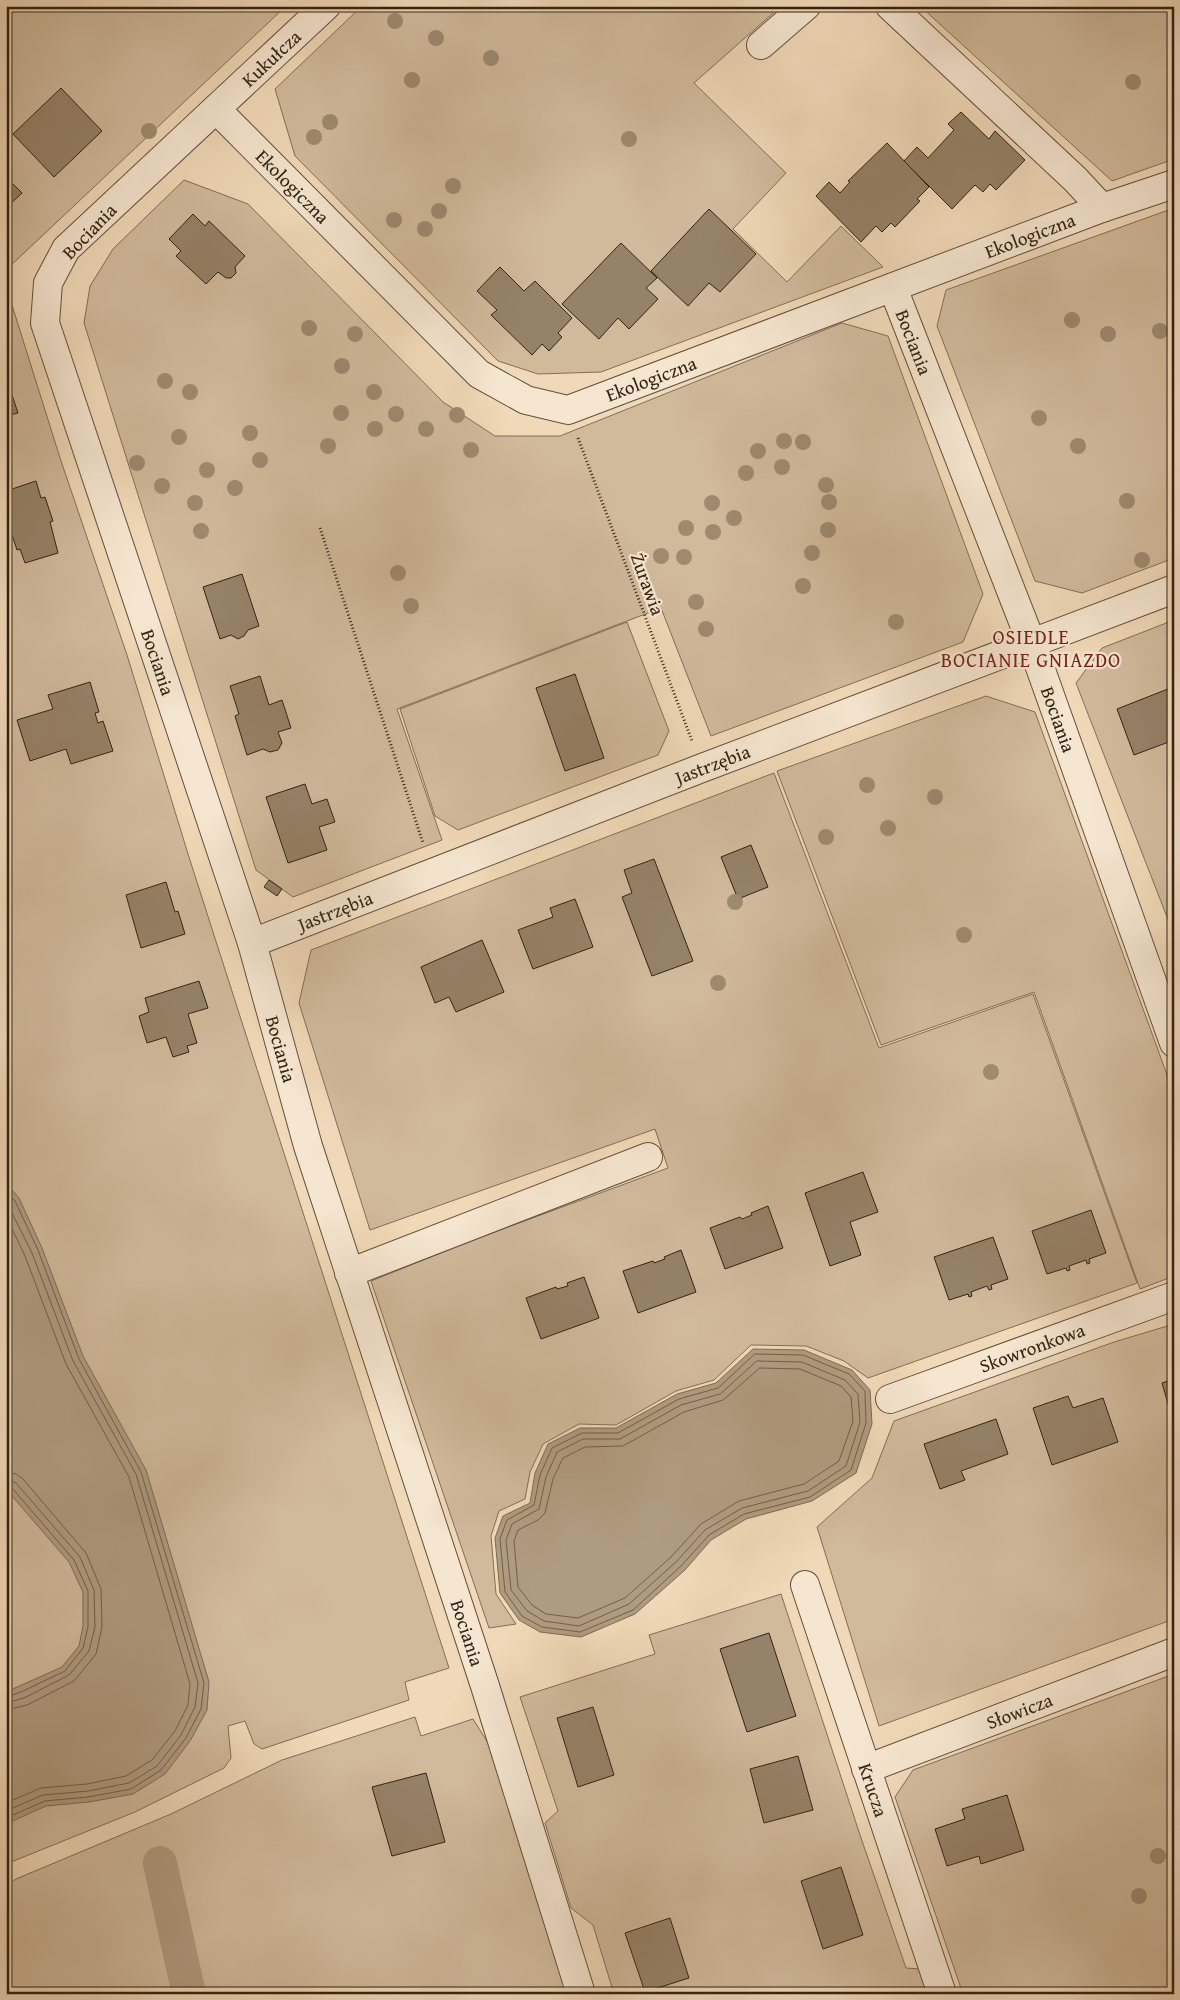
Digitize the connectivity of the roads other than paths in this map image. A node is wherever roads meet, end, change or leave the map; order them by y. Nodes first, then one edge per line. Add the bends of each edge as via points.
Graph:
1 (326, 6) edge
2 (806, 6) edge
3 (890, 6) edge
4 (761, 45) dead end
5 (216, 109) junction
6 (1174, 184) edge
7 (1102, 208) junction
8 (893, 288) junction
9 (1174, 589) edge
10 (1031, 642) junction
11 (252, 943) junction
12 (1174, 1043) edge
13 (648, 1157) dead end
14 (349, 1273) junction
15 (1174, 1296) edge
16 (890, 1399) dead end
17 (805, 1586) dead end
18 (1174, 1652) edge
19 (866, 1769) junction
20 (581, 1994) edge
21 (942, 1994) edge

1 - 5 street, Kukułcza
2 - 4 street
3 - 7 street
5 - 8 street, Ekologiczna via 479,374 526,400 568,410
5 - 11 street, Bociania via 66,249 48,283 45,323
6 - 7 street, Ekologiczna
7 - 8 street, Ekologiczna
8 - 10 street, Bociania
9 - 10 street, Jastrzębia
10 - 11 street, Jastrzębia
10 - 12 street, Bociania
11 - 14 street, Bociania via 308,1146
13 - 14 street
14 - 20 street, Bociania via 485,1686
15 - 16 street, Skowronkowa
17 - 19 street, Krucza
18 - 19 street, Słowicza
19 - 21 street, Krucza

